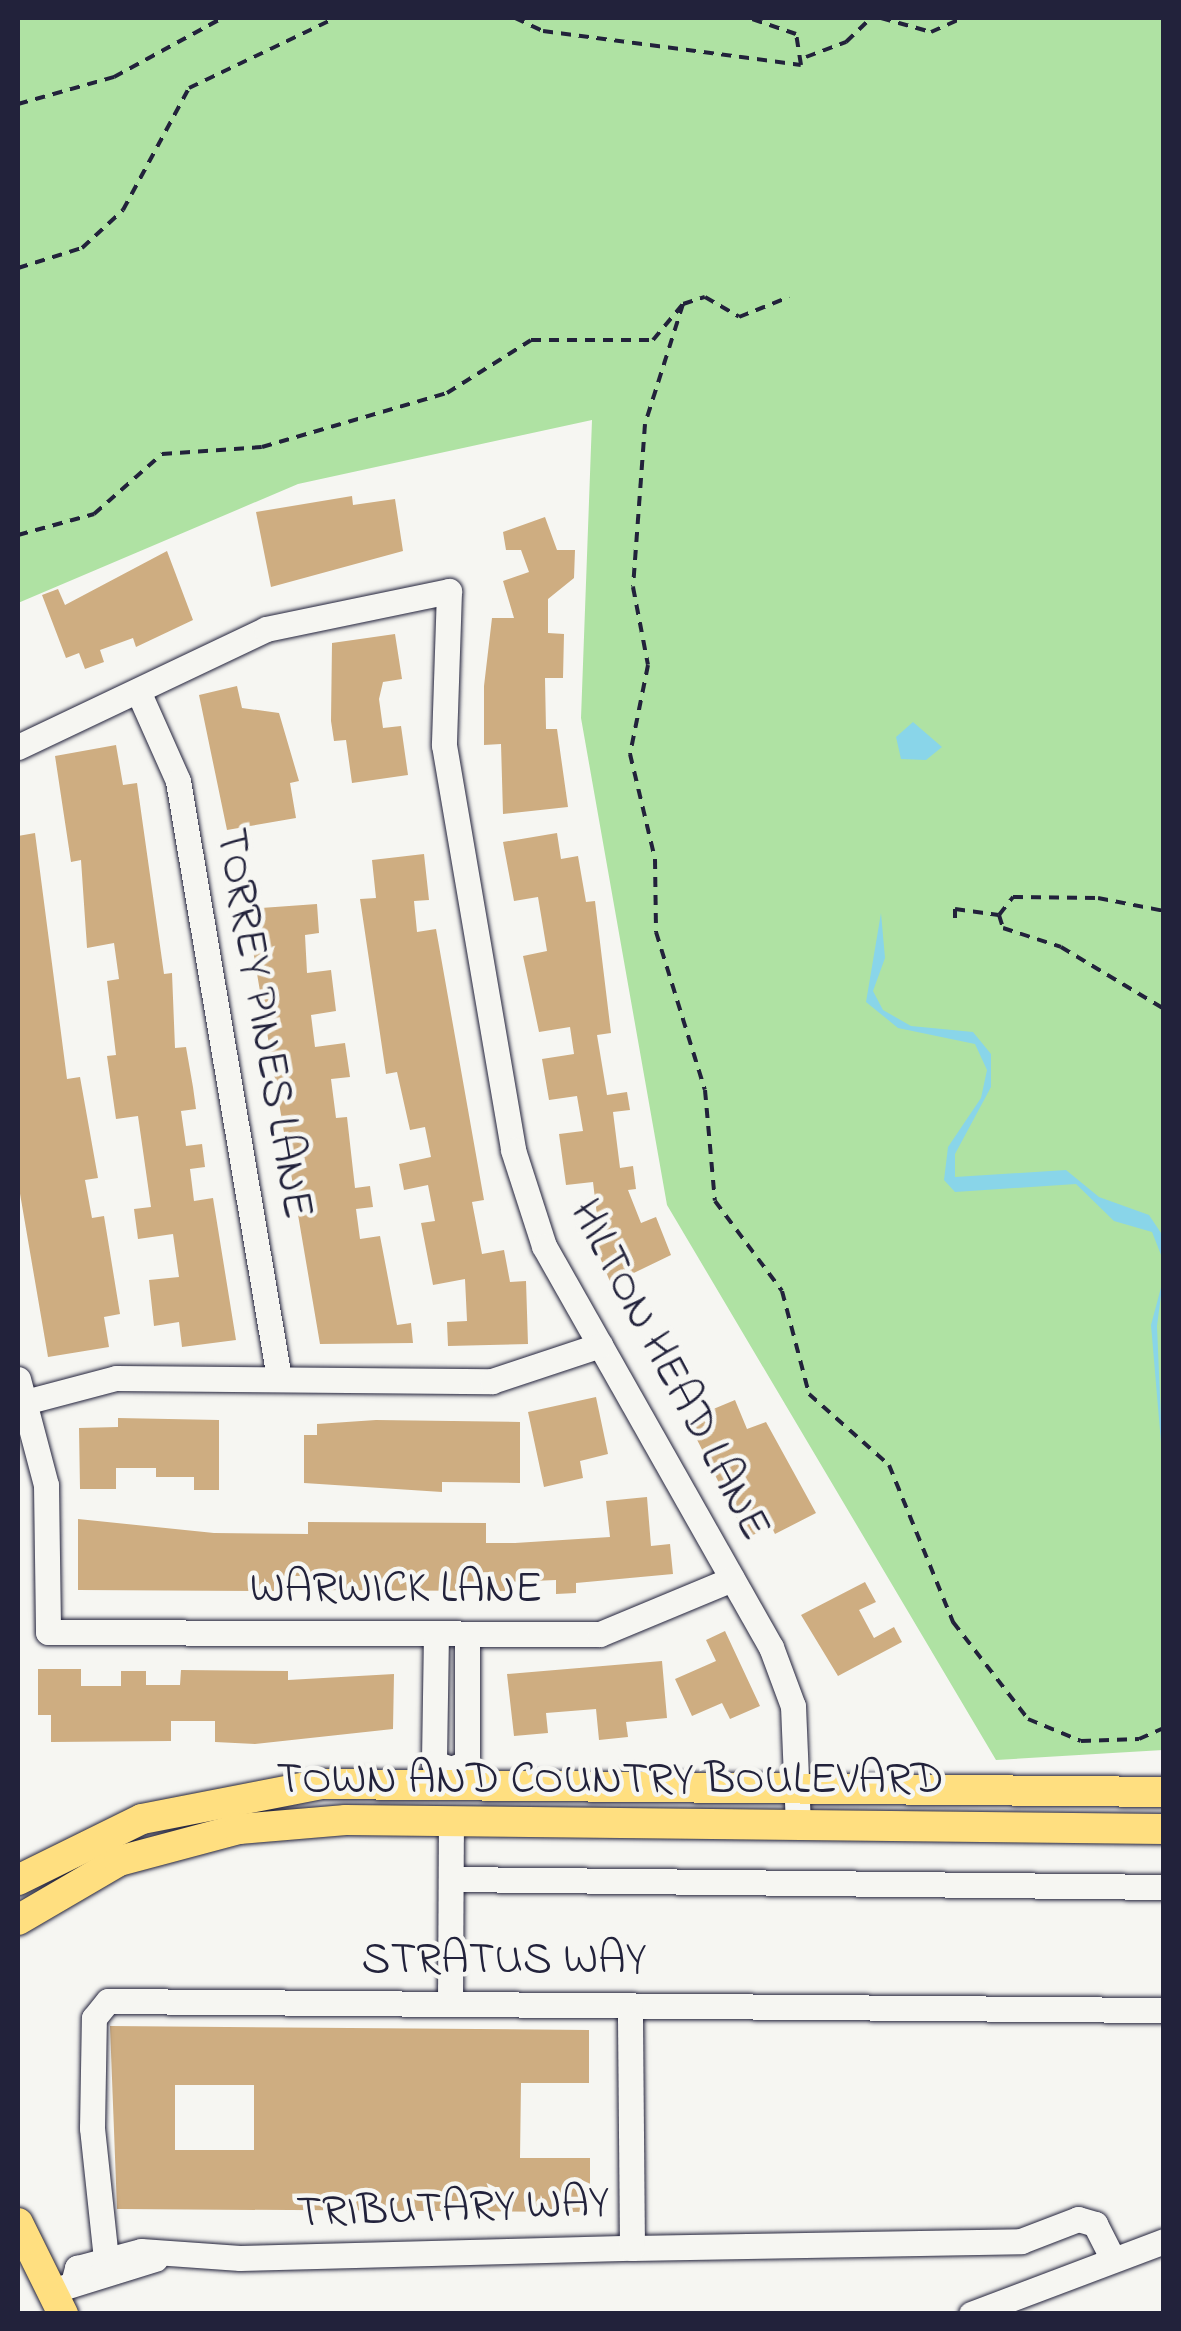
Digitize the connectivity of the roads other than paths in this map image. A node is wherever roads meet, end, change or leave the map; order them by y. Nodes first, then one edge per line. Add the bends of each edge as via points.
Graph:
1 (138, 690) junction
2 (18, 746) edge
3 (600, 1345) junction
4 (280, 1378) junction
5 (22, 1391) edge
6 (732, 1579) junction
7 (436, 1633) junction
8 (467, 1634) junction
9 (451, 1777) junction
10 (408, 1784) junction
11 (797, 1791) junction
12 (1164, 1792) edge
13 (135, 1822) junction
14 (407, 1822) junction
15 (452, 1822) junction
16 (798, 1826) junction
17 (1164, 1829) edge
18 (146, 1851) junction
19 (18, 1880) edge
20 (452, 1880) junction
21 (1164, 1887) edge
22 (18, 1920) edge
23 (450, 2004) junction
24 (630, 2005) junction
25 (1164, 2010) edge
26 (18, 2224) edge
27 (1164, 2240) edge
28 (632, 2248) junction
29 (155, 2258) junction
30 (1113, 2258) junction
31 (106, 2259) junction
32 (63, 2296) edge
33 (972, 2314) edge

1 - 2 street
1 - 3 street, HILTON HEAD LANE via 266,630 449,591 444,745 513,1150 544,1246
1 - 4 street, TORREY PINES LANE via 178,781
3 - 4 street via 492,1382
3 - 6 street, HILTON HEAD LANE
4 - 5 street via 116,1378
5 - 7 street, WARWICK LANE via 46,1485 48,1632
6 - 8 street, WARWICK LANE via 669,1613 600,1634
6 - 11 street, HILTON HEAD LANE via 794,1706
7 - 8 street, WARWICK LANE
7 - 9 street via 434,1763
8 - 9 street via 467,1762
9 - 10 main road, TOWN AND COUNTRY BOULEVARD
9 - 11 main road, TOWN AND COUNTRY BOULEVARD
10 - 13 main road, TOWN AND COUNTRY BOULEVARD via 234,1794
10 - 14 main road
11 - 12 main road, TOWN AND COUNTRY BOULEVARD
11 - 16 street, HILTON HEAD LANE
13 - 18 main road
13 - 19 main road, TOWN AND COUNTRY BOULEVARD
14 - 15 main road, TOWN AND COUNTRY BOULEVARD
14 - 18 main road, TOWN AND COUNTRY BOULEVARD via 239,1828
15 - 16 main road, TOWN AND COUNTRY BOULEVARD
15 - 20 street
16 - 17 main road, TOWN AND COUNTRY BOULEVARD
18 - 22 main road, TOWN AND COUNTRY BOULEVARD
20 - 21 street
20 - 23 street
23 - 24 street, STRATUS WAY
23 - 31 street, STRATUS WAY via 108,2001 94,2018 92,2128
24 - 25 street, STRATUS WAY
24 - 28 street, TRIBUTARY WAY
26 - 32 main road
27 - 30 street
28 - 29 street, TRIBUTARY WAY
28 - 30 street via 1021,2242 1078,2219 1096,2224
29 - 31 street, TRIBUTARY WAY via 141,2250
29 - 32 street, TRIBUTARY WAY
30 - 33 street
31 - 32 street via 77,2268

